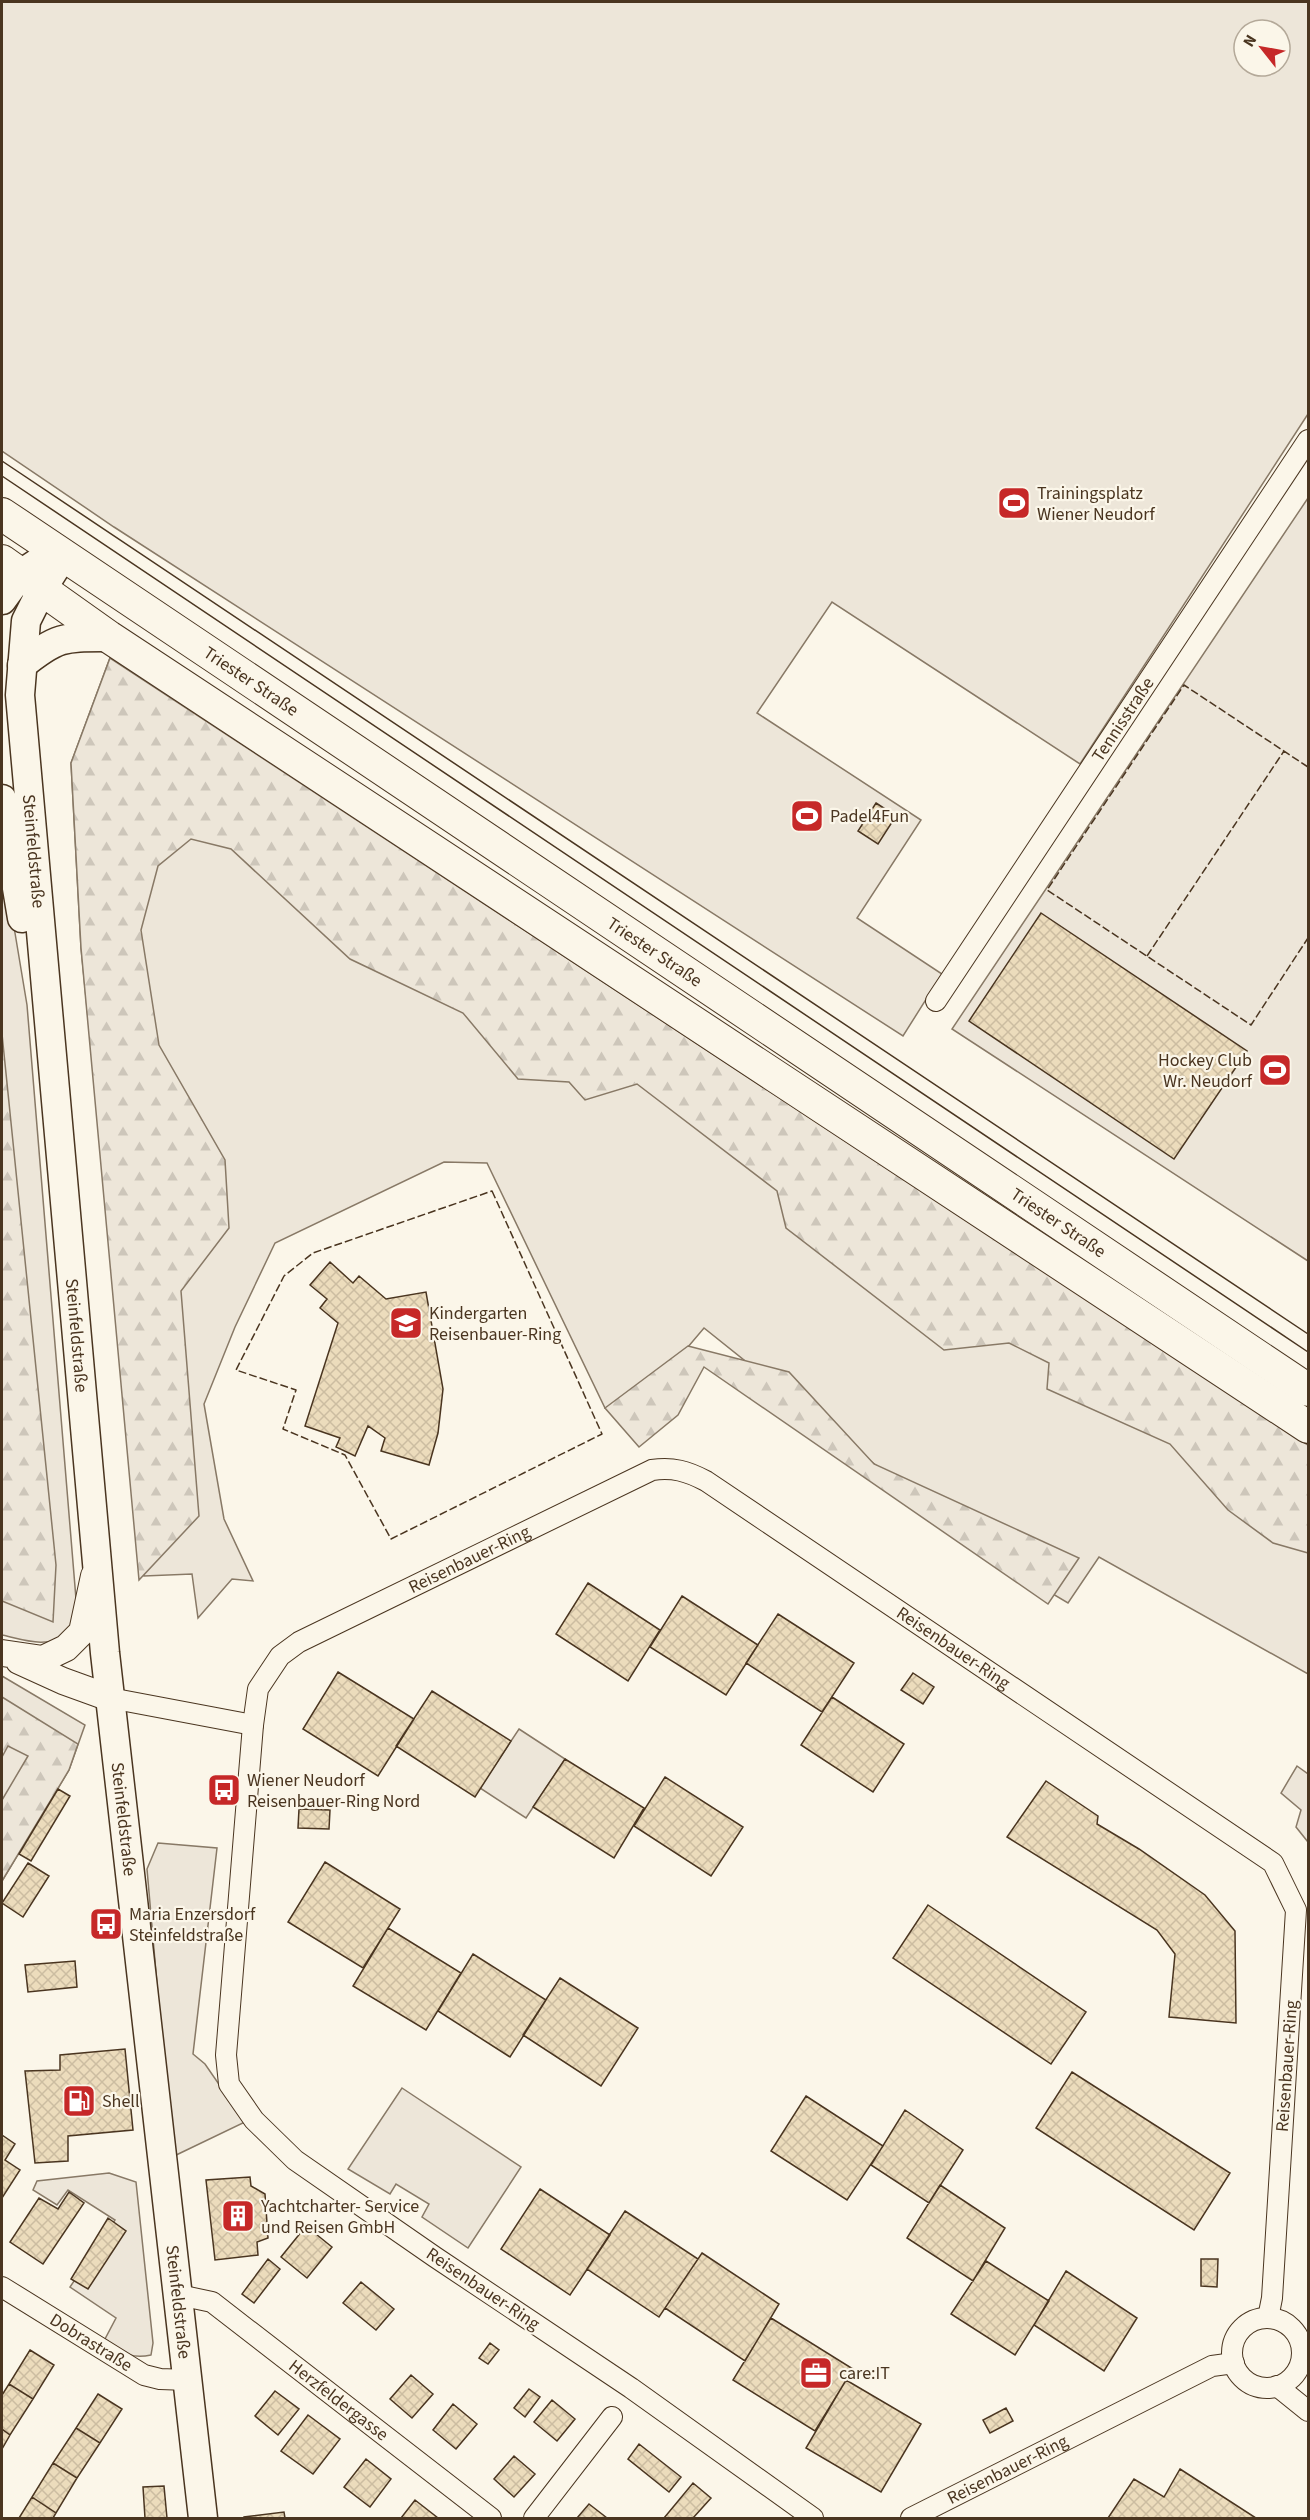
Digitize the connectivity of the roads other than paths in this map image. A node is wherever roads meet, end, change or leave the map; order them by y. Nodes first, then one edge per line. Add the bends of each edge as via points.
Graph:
1 (1308, 440) edge
2 (2, 514) edge
3 (59, 553) junction
4 (21, 575) edge
5 (2, 600) edge
6 (109, 637) junction
7 (22, 665) junction
8 (2, 799) edge
9 (936, 1001) dead end
10 (56, 1119) junction
11 (1308, 1390) edge
12 (1308, 1427) edge
13 (96, 1564) junction
14 (2, 1653) edge
15 (110, 1698) junction
16 (253, 1725) junction
17 (2, 2287) edge
18 (179, 2295) junction
19 (1268, 2318) junction
20 (1234, 2363) junction
21 (1303, 2376) edge
22 (188, 2380) junction
23 (1277, 2386) junction
24 (1308, 2410) edge
25 (612, 2417) dead end
26 (203, 2518) edge
27 (491, 2518) edge
28 (534, 2518) edge
29 (813, 2518) edge
30 (911, 2518) edge

1 - 9 street, Tennisstraße
2 - 3 main road, Triester Straße
3 - 4 main road
3 - 11 main road, Triester Straße
4 - 5 main road
4 - 6 main road, Triester Straße
4 - 7 main road, Steinfeldstraße via 26,621
6 - 7 main road via 69,637 47,645
6 - 12 main road, Triester Straße
7 - 10 main road, Steinfeldstraße via 20,695
8 - 10 main road, Steinfeldstraße
10 - 13 main road, Steinfeldstraße
13 - 14 street via 82,1632 75,1640 43,1659
13 - 15 main road, Steinfeldstraße
14 - 15 street
15 - 16 street
15 - 18 main road, Steinfeldstraße
16 - 19 street, Reisenbauer-Ring via 258,1689 280,1656 299,1642 652,1470 686,1471 706,1481 1274,1863 1296,1910
16 - 29 street, Reisenbauer-Ring via 226,2055 229,2085 254,2120 296,2160 631,2388
17 - 22 street, Dobrastraße via 144,2375
18 - 22 main road, Steinfeldstraße
18 - 27 street, Herzfeldergasse via 212,2302
19 - 20 street via 1255,2320 1236,2337
19 - 21 street via 1281,2320 1300,2340
20 - 23 street via 1241,2376 1253,2385
20 - 30 street, Reisenbauer-Ring via 1212,2367
21 - 23 street
22 - 26 main road, Steinfeldstraße
23 - 24 street
25 - 28 street

